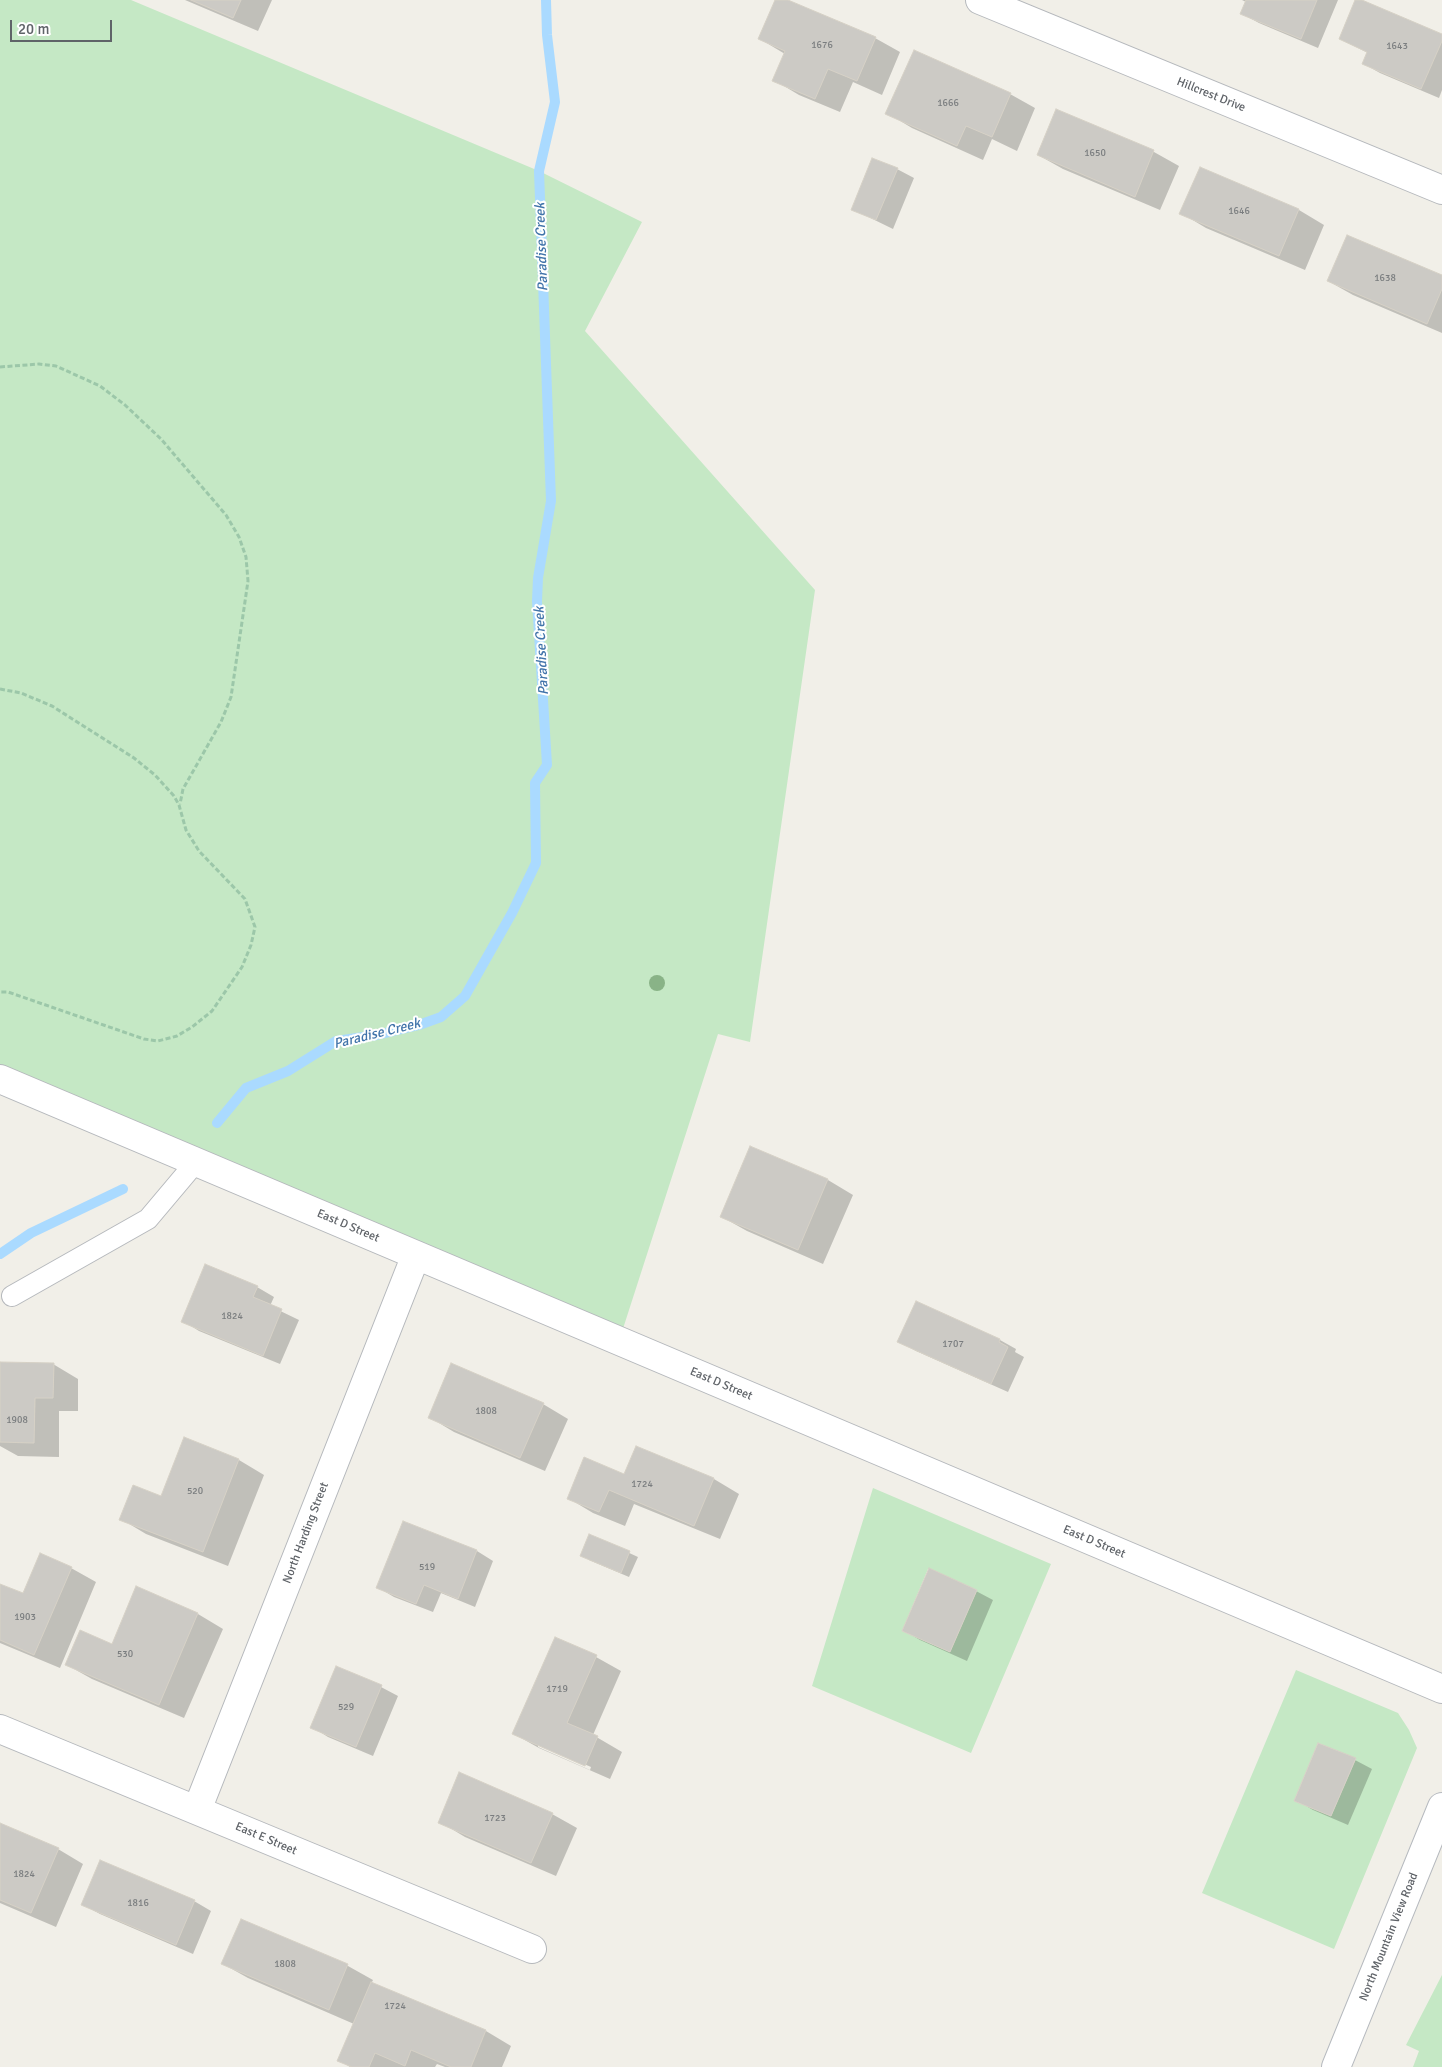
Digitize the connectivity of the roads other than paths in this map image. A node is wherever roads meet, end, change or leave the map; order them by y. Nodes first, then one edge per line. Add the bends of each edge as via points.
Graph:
1 (980, 0) edge
2 (1442, 190) edge
3 (0, 1079) edge
4 (196, 1162) junction
5 (416, 1255) junction
6 (12, 1296) dead end
7 (1442, 1689) edge
8 (0, 1729) edge
9 (1442, 1807) edge
10 (197, 1810) junction
11 (532, 1949) dead end
12 (1336, 2067) edge

1 - 2 street, Hillcrest Drive
3 - 4 street, East D Street
4 - 5 street, East D Street
4 - 6 lane via 148,1219
5 - 7 street, East D Street
5 - 10 street, North Harding Street
8 - 10 street, East E Street
9 - 12 street, North Mountain View Road
10 - 11 street, East E Street

